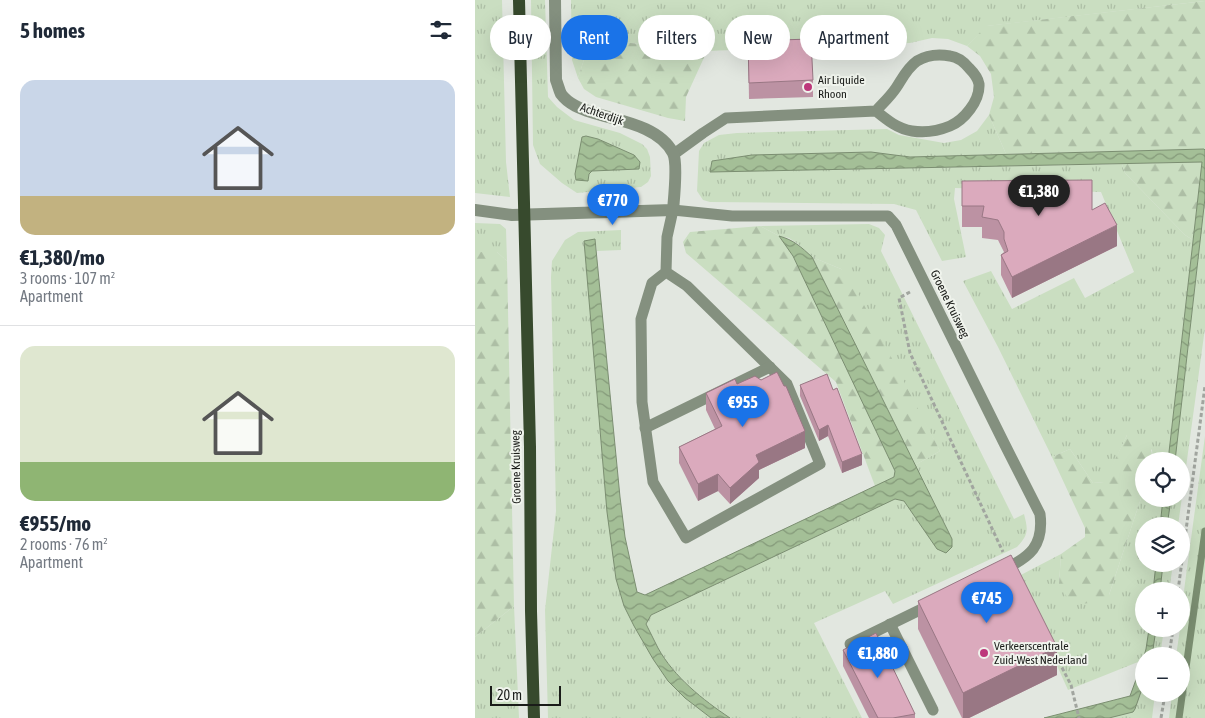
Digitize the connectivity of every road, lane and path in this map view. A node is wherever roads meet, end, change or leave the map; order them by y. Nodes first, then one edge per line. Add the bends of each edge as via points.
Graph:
1 (519, 0) edge
2 (555, 0) edge
3 (875, 111) junction
4 (674, 154) junction
5 (475, 210) edge
6 (673, 210) junction
7 (523, 215) junction
8 (666, 272) junction
9 (926, 285) junction
10 (770, 367) junction
11 (1205, 386) edge
12 (645, 428) junction
13 (1010, 566) junction
14 (993, 575) edge
15 (1179, 582) edge
16 (941, 600) edge
17 (890, 624) junction
18 (851, 644) edge
19 (1053, 651) edge
20 (1164, 702) edge
21 (933, 710) dead end
22 (534, 718) edge
23 (1079, 718) edge
24 (1161, 718) edge

1 - 7 main road, Groene Kruisweg
2 - 4 street, Achterdijk via 556,80 560,92 582,109 647,129 663,139
3 - 3 lane via 892,124 911,131 931,131 951,125 968,113 979,84 965,63 941,54 928,56 907,71
3 - 4 lane via 726,118
4 - 6 street
5 - 7 street, Groene Kruisweg
6 - 7 street, Groene Kruisweg
6 - 8 lane via 667,237
6 - 9 lane, Groene Kruisweg via 732,216 888,216 896,225
7 - 22 main road, Groene Kruisweg
8 - 10 lane via 687,286
8 - 12 lane via 652,283 641,319
9 - 13 path via 899,298 910,353
9 - 13 lane, Groene Kruisweg via 1040,514 1042,526 1034,548 1026,558
10 - 12 lane
10 - 12 lane via 787,384 820,464 686,538 653,482
11 - 15 path
13 - 14 lane, Groene Kruisweg
16 - 17 lane
17 - 18 lane
17 - 21 lane
19 - 23 path via 1071,685
20 - 24 path

